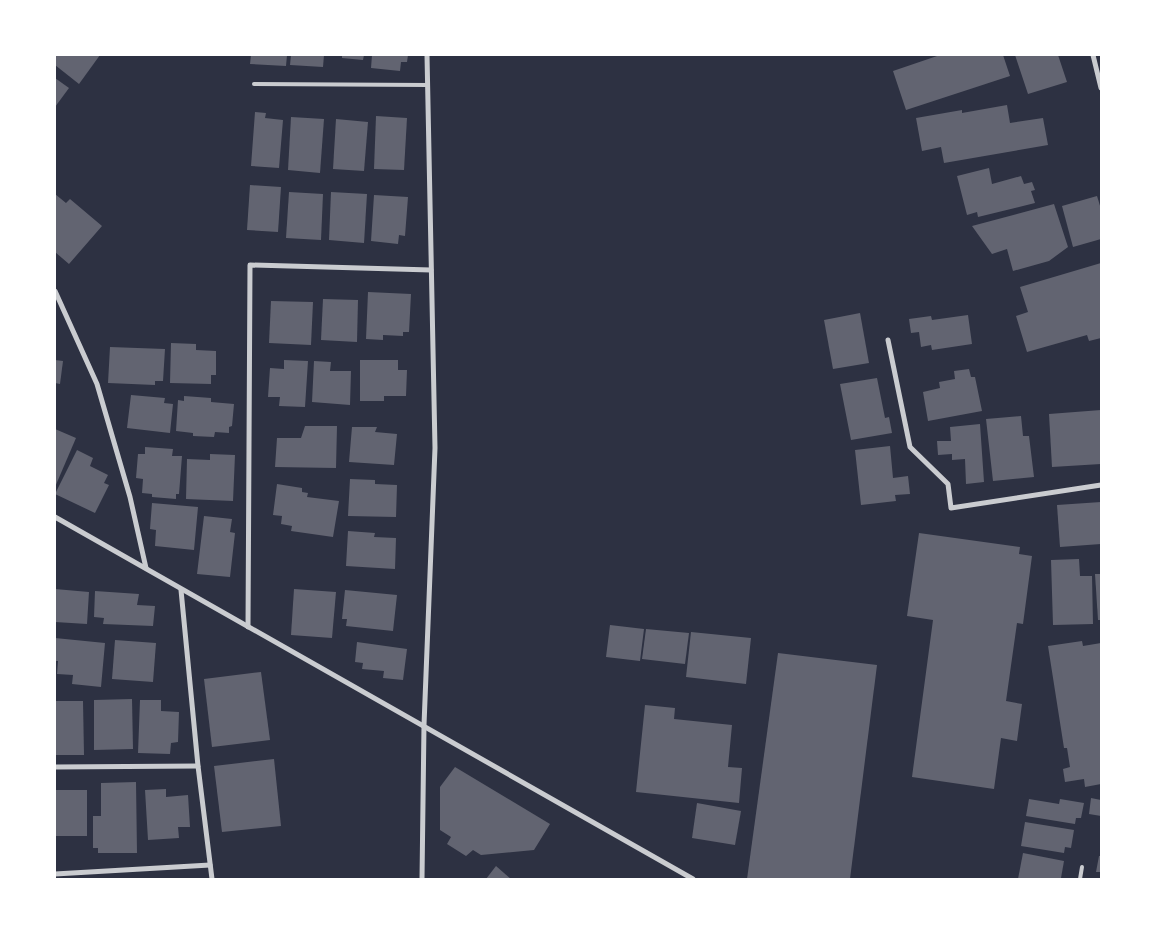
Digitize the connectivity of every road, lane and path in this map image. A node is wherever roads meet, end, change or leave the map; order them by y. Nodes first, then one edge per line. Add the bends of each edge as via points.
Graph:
1 (427, 55) edge
2 (1093, 55) edge
3 (254, 84) dead end
4 (428, 85) junction
5 (1101, 88) edge
6 (430, 270) junction
7 (55, 290) edge
8 (888, 340) dead end
9 (1101, 485) edge
10 (55, 517) edge
11 (146, 568) junction
12 (181, 590) junction
13 (248, 626) junction
14 (424, 725) junction
15 (198, 766) junction
16 (55, 767) edge
17 (210, 865) junction
18 (1082, 868) dead end
19 (55, 874) edge
20 (212, 879) edge
21 (422, 879) edge
22 (693, 879) edge
23 (1080, 879) edge

1 - 4 street
2 - 5 street
3 - 4 lane
4 - 6 street
6 - 13 street via 250,265
6 - 14 street via 434,448
7 - 11 street via 97,384 130,497
8 - 9 street via 910,447 948,484 951,508
10 - 11 street
11 - 12 street
12 - 13 street
12 - 15 street
13 - 14 street
14 - 21 street
14 - 22 street
15 - 16 street
15 - 17 street
17 - 19 street
17 - 20 street
18 - 23 lane

